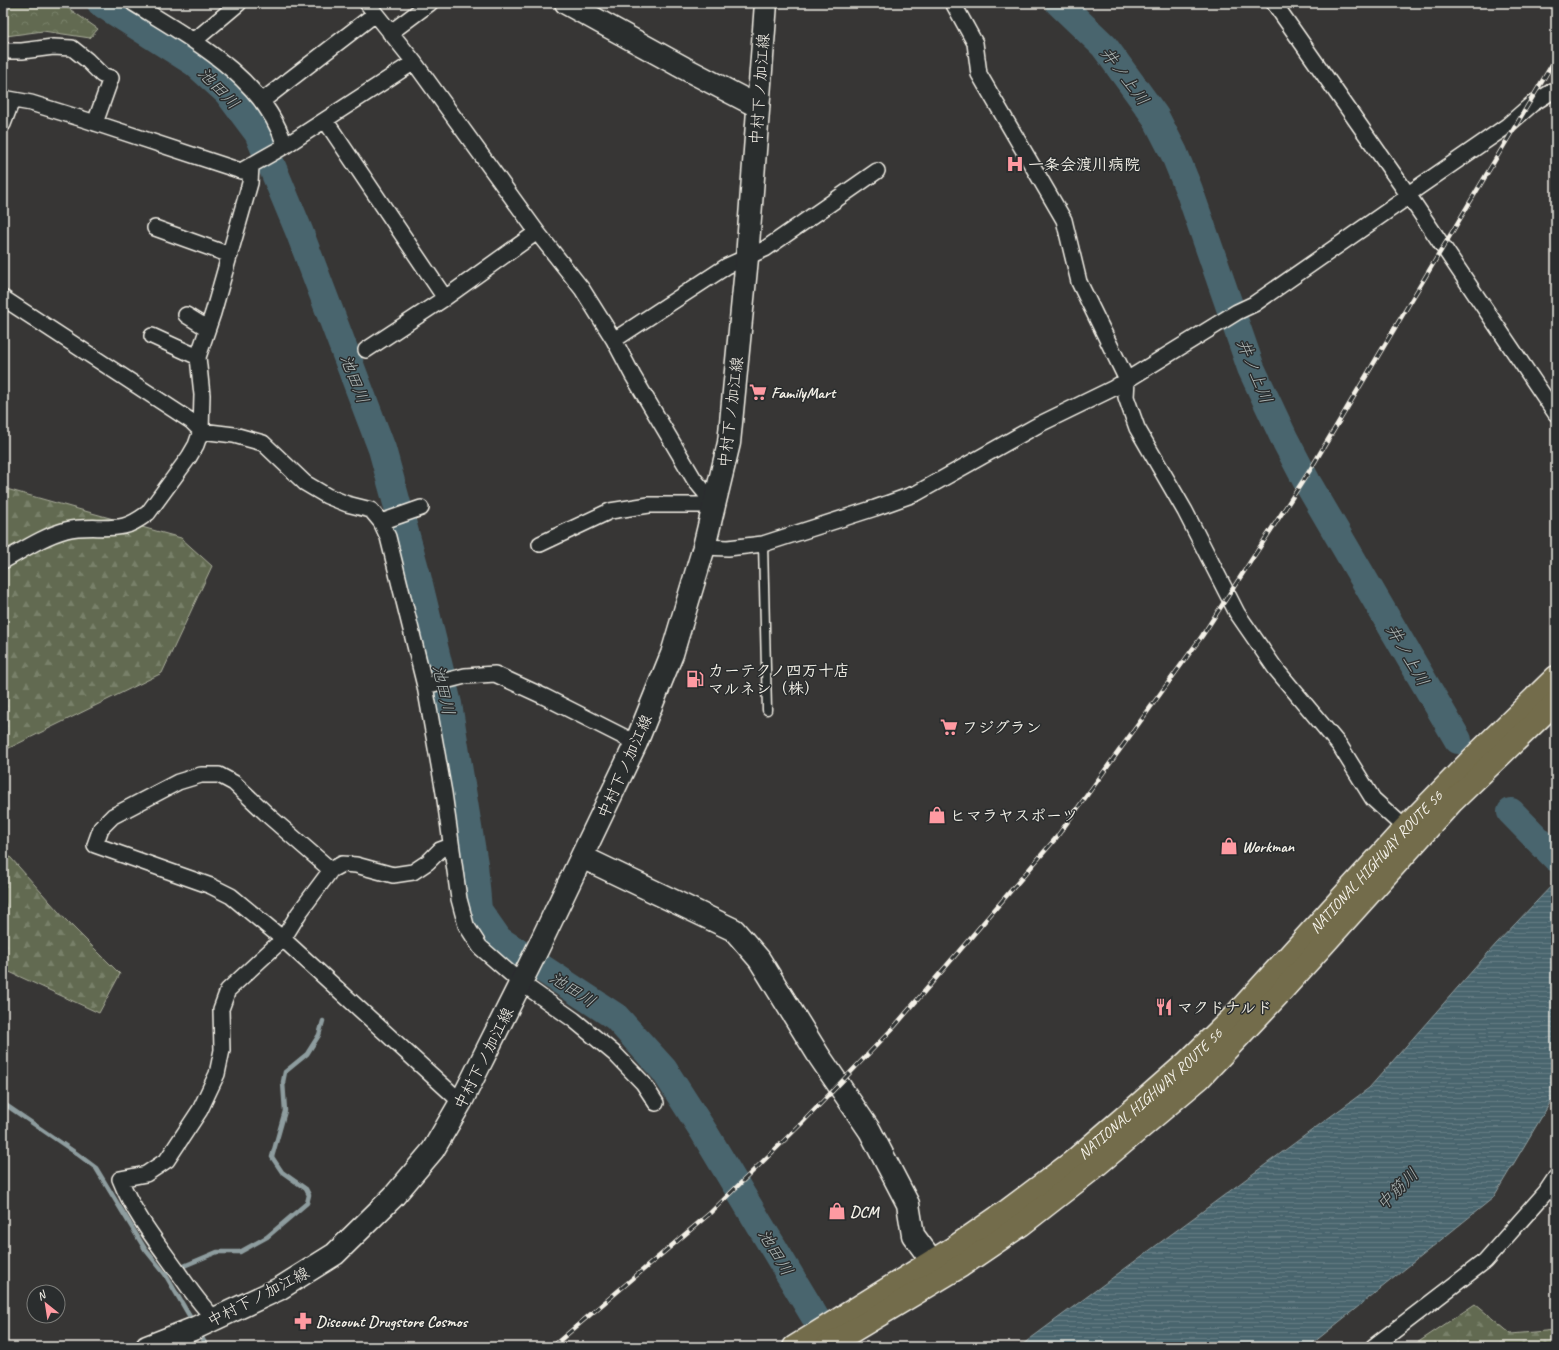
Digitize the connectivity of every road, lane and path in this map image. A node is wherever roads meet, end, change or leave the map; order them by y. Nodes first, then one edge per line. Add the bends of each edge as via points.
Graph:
1 (133, 3) edge
2 (239, 3) edge
3 (430, 3) edge
4 (566, 3) edge
5 (766, 3) edge
6 (953, 3) edge
7 (1274, 3) edge
8 (371, 9) edge
9 (390, 33) junction
10 (192, 40) junction
11 (3, 51) edge
12 (414, 62) junction
13 (1556, 89) edge
14 (8, 99) edge
15 (262, 101) junction
16 (757, 106) junction
17 (324, 120) junction
18 (95, 123) junction
19 (3, 124) edge
20 (285, 146) junction
21 (251, 166) junction
22 (877, 171) dead end
23 (1408, 195) junction
24 (155, 228) dead end
25 (537, 232) junction
26 (230, 255) junction
27 (747, 258) junction
28 (3, 298) edge
29 (445, 298) junction
30 (186, 315) dead end
31 (208, 328) junction
32 (152, 336) dead end
33 (614, 340) junction
34 (366, 350) dead end
35 (198, 357) junction
36 (1126, 380) junction
37 (1556, 414) edge
38 (201, 431) junction
39 (715, 505) junction
40 (421, 508) dead end
41 (381, 522) junction
42 (540, 544) dead end
43 (763, 544) junction
44 (704, 547) junction
45 (3, 561) edge
46 (1556, 677) edge
47 (425, 686) junction
48 (1556, 702) edge
49 (767, 710) dead end
50 (636, 743) junction
51 (1405, 828) junction
52 (451, 846) junction
53 (582, 857) junction
54 (331, 870) junction
55 (283, 939) junction
56 (521, 980) junction
57 (462, 1102) junction
58 (656, 1103) dead end
59 (1556, 1177) edge
60 (938, 1269) junction
61 (215, 1319) junction
62 (854, 1320) junction
63 (147, 1347) edge
64 (794, 1347) edge
65 (826, 1347) edge
66 (1373, 1347) edge

1 - 10 street
2 - 10 street
3 - 9 street
4 - 16 main road
5 - 16 main road, 中村下ノ加江線
6 - 36 street via 975,43 979,74 1064,220 1078,282
7 - 23 street
8 - 9 street
8 - 15 street
9 - 12 street
10 - 15 street via 235,73
11 - 18 street via 72,48 102,75 111,78
12 - 17 street
12 - 25 street
13 - 23 street
14 - 18 street
14 - 19 street
15 - 20 street via 282,135
16 - 27 main road, 中村下ノ加江線
17 - 20 street
17 - 29 street
18 - 21 street via 241,171
20 - 21 street
21 - 26 street via 250,183
22 - 27 street via 765,249
23 - 36 street via 1254,304
23 - 37 street
24 - 26 street
25 - 29 street
25 - 33 street via 582,289
26 - 31 street
27 - 33 street via 727,266
27 - 39 main road, 中村下ノ加江線 via 729,444
28 - 38 street via 191,421
29 - 34 street
30 - 31 street
31 - 35 street
32 - 35 street
33 - 39 street via 694,479
35 - 38 street via 202,395
36 - 43 street via 1031,428 917,493
36 - 51 street via 1126,397 1137,428 1185,511 1237,613 1275,668 1340,746 1373,799
38 - 41 street via 234,435 263,443 305,483 327,496 371,510
38 - 45 street via 189,457 148,513 139,520 124,526 64,530
39 - 42 street via 649,505 610,511
39 - 44 main road, 中村下ノ加江線
40 - 41 street
41 - 47 street via 388,537
43 - 44 street via 728,548
43 - 49 lane
44 - 50 main road, 中村下ノ加江線 via 672,654
46 - 51 highway, NATIONAL HIGHWAY ROUTE 56 via 1476,754
47 - 50 street via 465,676 495,674
47 - 52 street
48 - 60 highway, NATIONAL HIGHWAY ROUTE 56 via 1453,801 1200,1078 1028,1220 961,1266
50 - 53 main road, 中村下ノ加江線
51 - 60 highway, NATIONAL HIGHWAY ROUTE 56 via 1236,1014 1186,1063 1072,1162 953,1248
52 - 54 street via 440,850 413,872 393,875 356,864 342,864
52 - 56 street via 459,900 466,925 480,947
53 - 56 main road, 中村下ノ加江線
53 - 60 main road via 734,930 759,959 819,1056 870,1131 908,1204 913,1235
54 - 55 street
54 - 55 street via 234,783 219,775 201,775 178,782 114,816 101,828 95,845 211,886 231,896
55 - 57 street
55 - 61 street via 228,990 221,1009 222,1050 217,1074 200,1110 167,1160 146,1174 120,1179 128,1199 156,1242 204,1308
56 - 57 main road, 中村下ノ加江線
56 - 58 street via 615,1054 643,1083
57 - 61 main road, 中村下ノ加江線 via 429,1155 394,1196 335,1254 279,1289
59 - 66 street via 1546,1192 1485,1261
60 - 62 highway, NATIONAL HIGHWAY ROUTE 56
61 - 63 main road, 中村下ノ加江線
62 - 64 highway, NATIONAL HIGHWAY ROUTE 56
62 - 65 highway, NATIONAL HIGHWAY ROUTE 56

